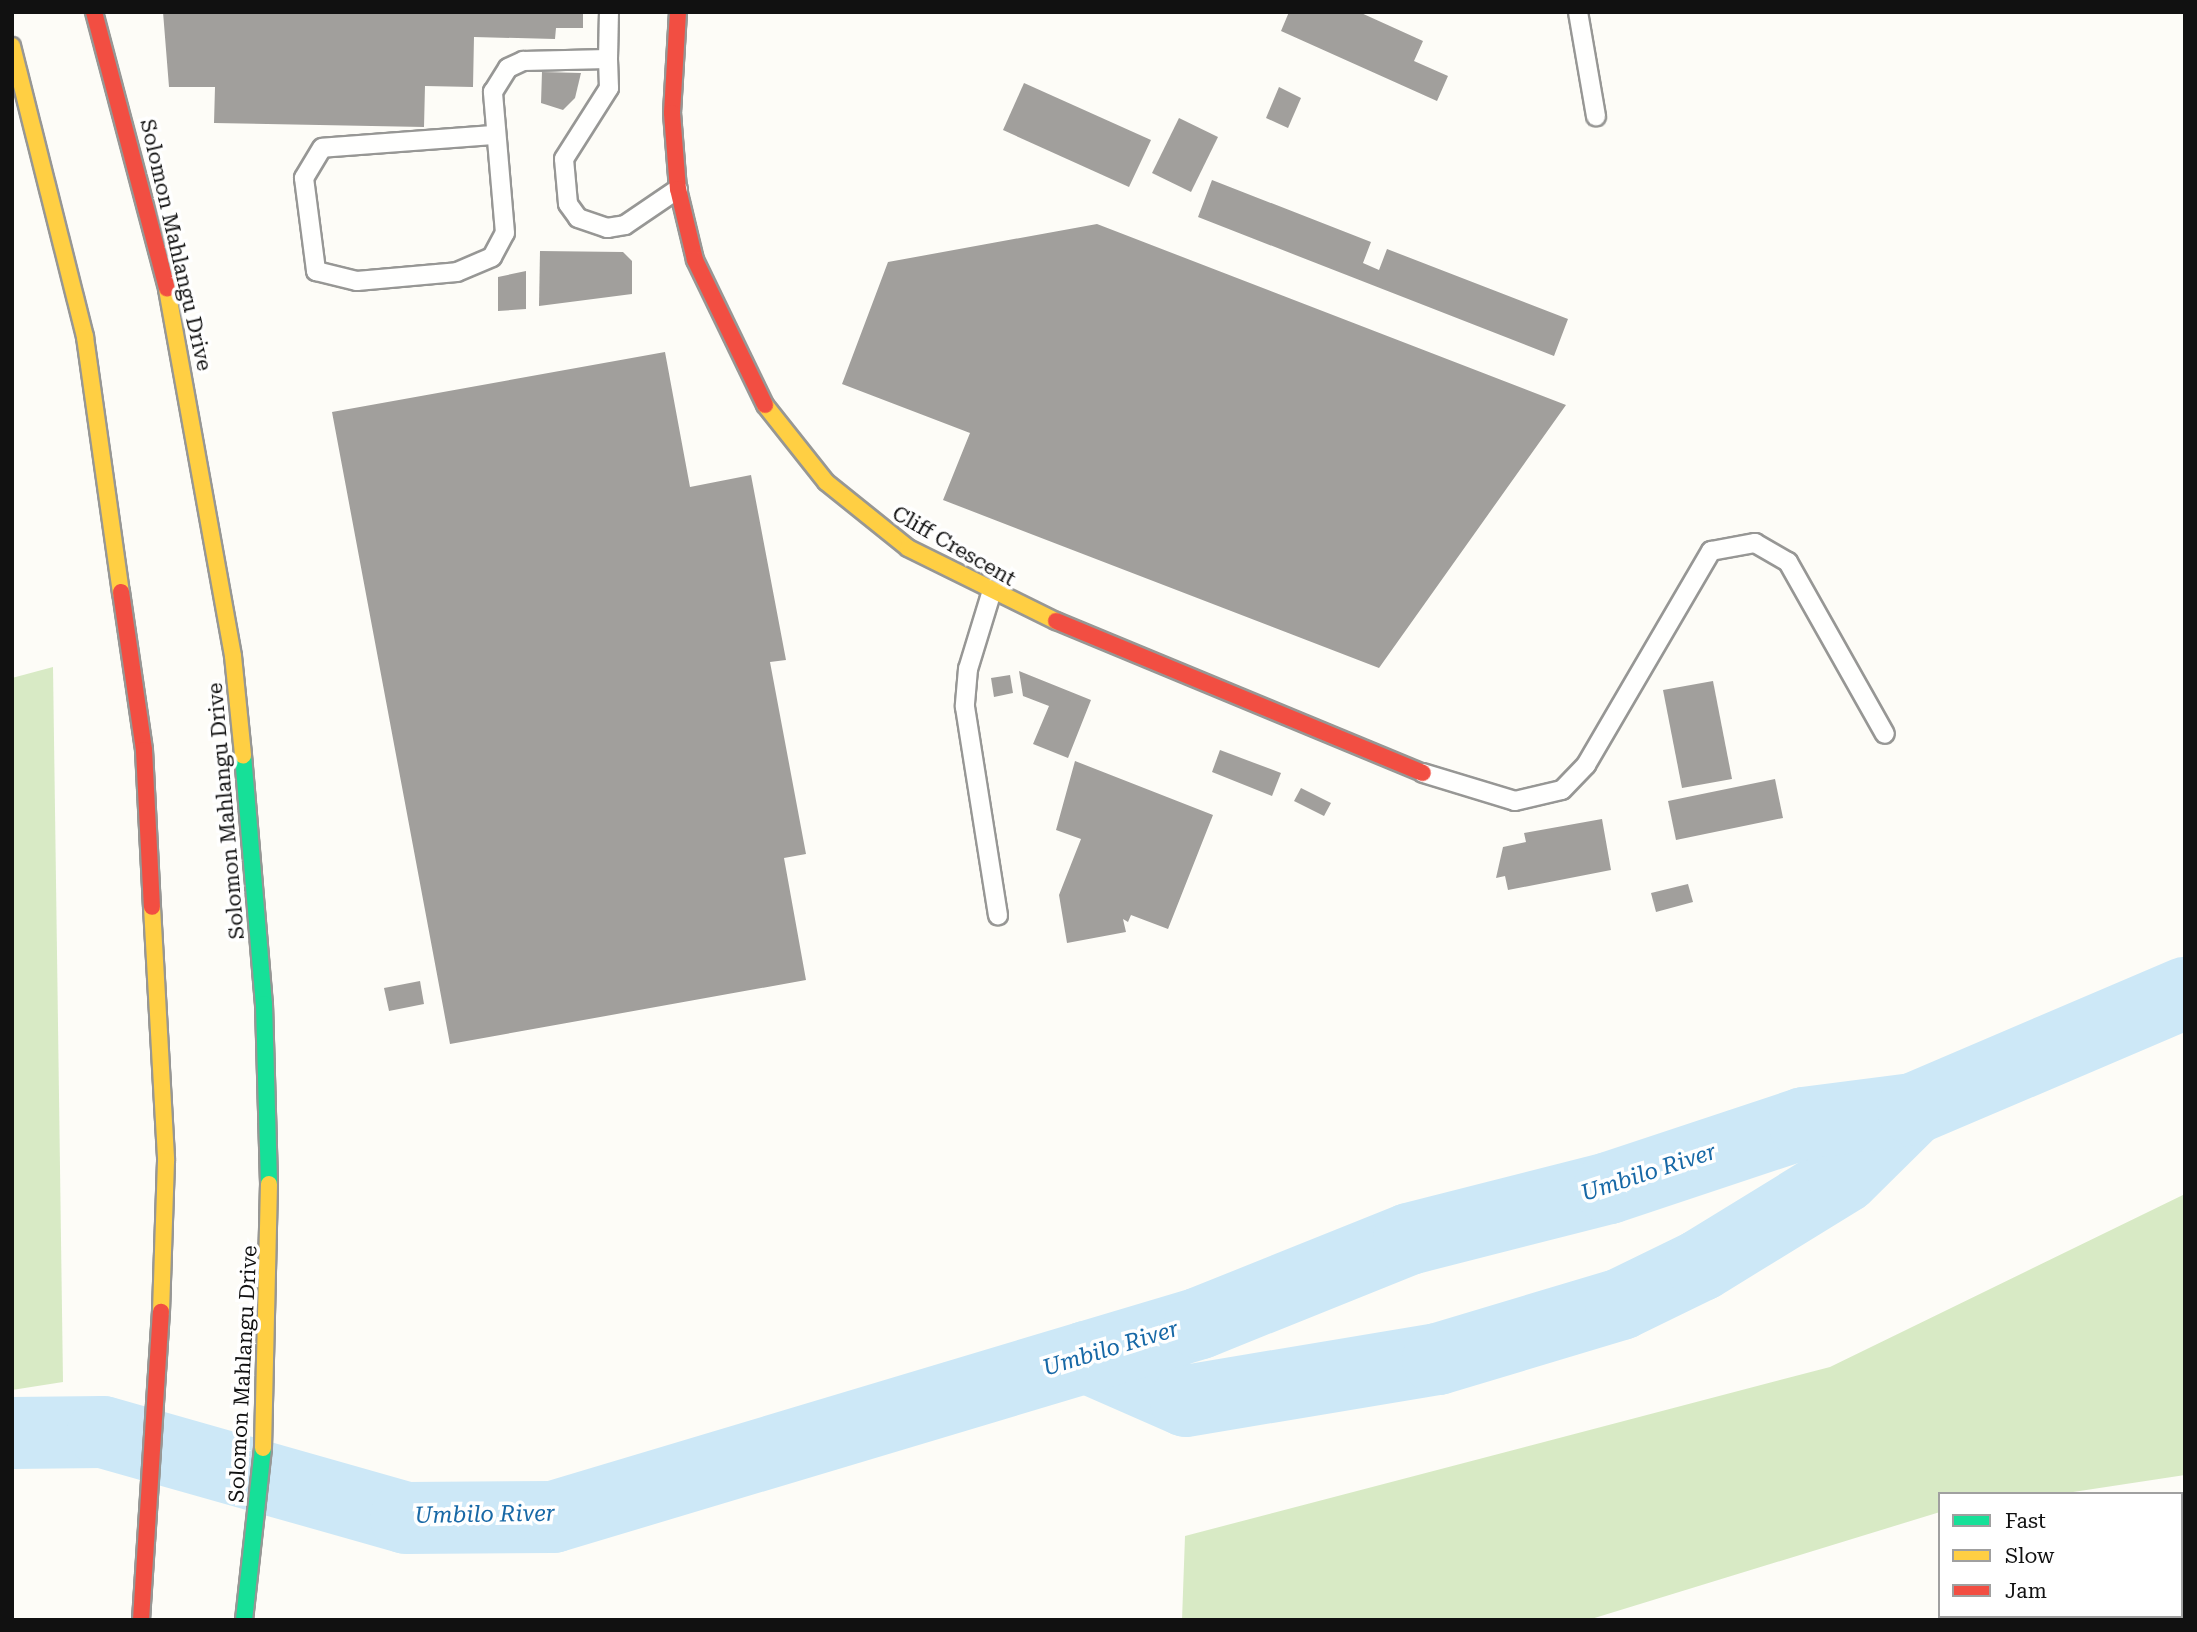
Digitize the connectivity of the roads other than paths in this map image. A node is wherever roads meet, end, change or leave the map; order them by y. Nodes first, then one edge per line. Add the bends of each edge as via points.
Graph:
1 (94, 12) edge
2 (102, 12) edge
3 (609, 12) edge
4 (1578, 12) edge
5 (677, 14) edge
6 (12, 46) edge
7 (608, 59) junction
8 (111, 64) junction
9 (1596, 116) dead end
10 (12, 133) edge
11 (493, 135) junction
12 (678, 189) junction
13 (55, 208) junction
14 (991, 594) junction
15 (1885, 734) dead end
16 (1423, 773) joint
17 (998, 915) dead end
18 (141, 1620) edge
19 (244, 1620) edge

1 - 8 main road, Solomon Mahlangu Drive
2 - 8 main road
3 - 7 lane
4 - 9 lane
5 - 12 main road, Cliff Crescent via 672,113
6 - 13 main road
7 - 11 lane via 547,58 508,68 493,92
7 - 12 lane via 609,88 564,159 568,204 579,218 607,228 645,216
8 - 19 main road, Solomon Mahlangu Drive via 165,277 233,656 268,1107 271,1240 262,1480
10 - 13 main road
11 - 11 lane via 505,233 492,257 457,272 357,281 322,276 310,263 304,178 323,148
12 - 14 main road, Cliff Crescent via 722,328 790,443 868,520
13 - 18 main road via 85,337 144,750 165,1055 156,1450
14 - 16 main road, Cliff Crescent
14 - 17 lane via 968,669 965,707
15 - 16 lane via 1788,562 1755,543 1711,551 1586,765 1562,790 1515,801

